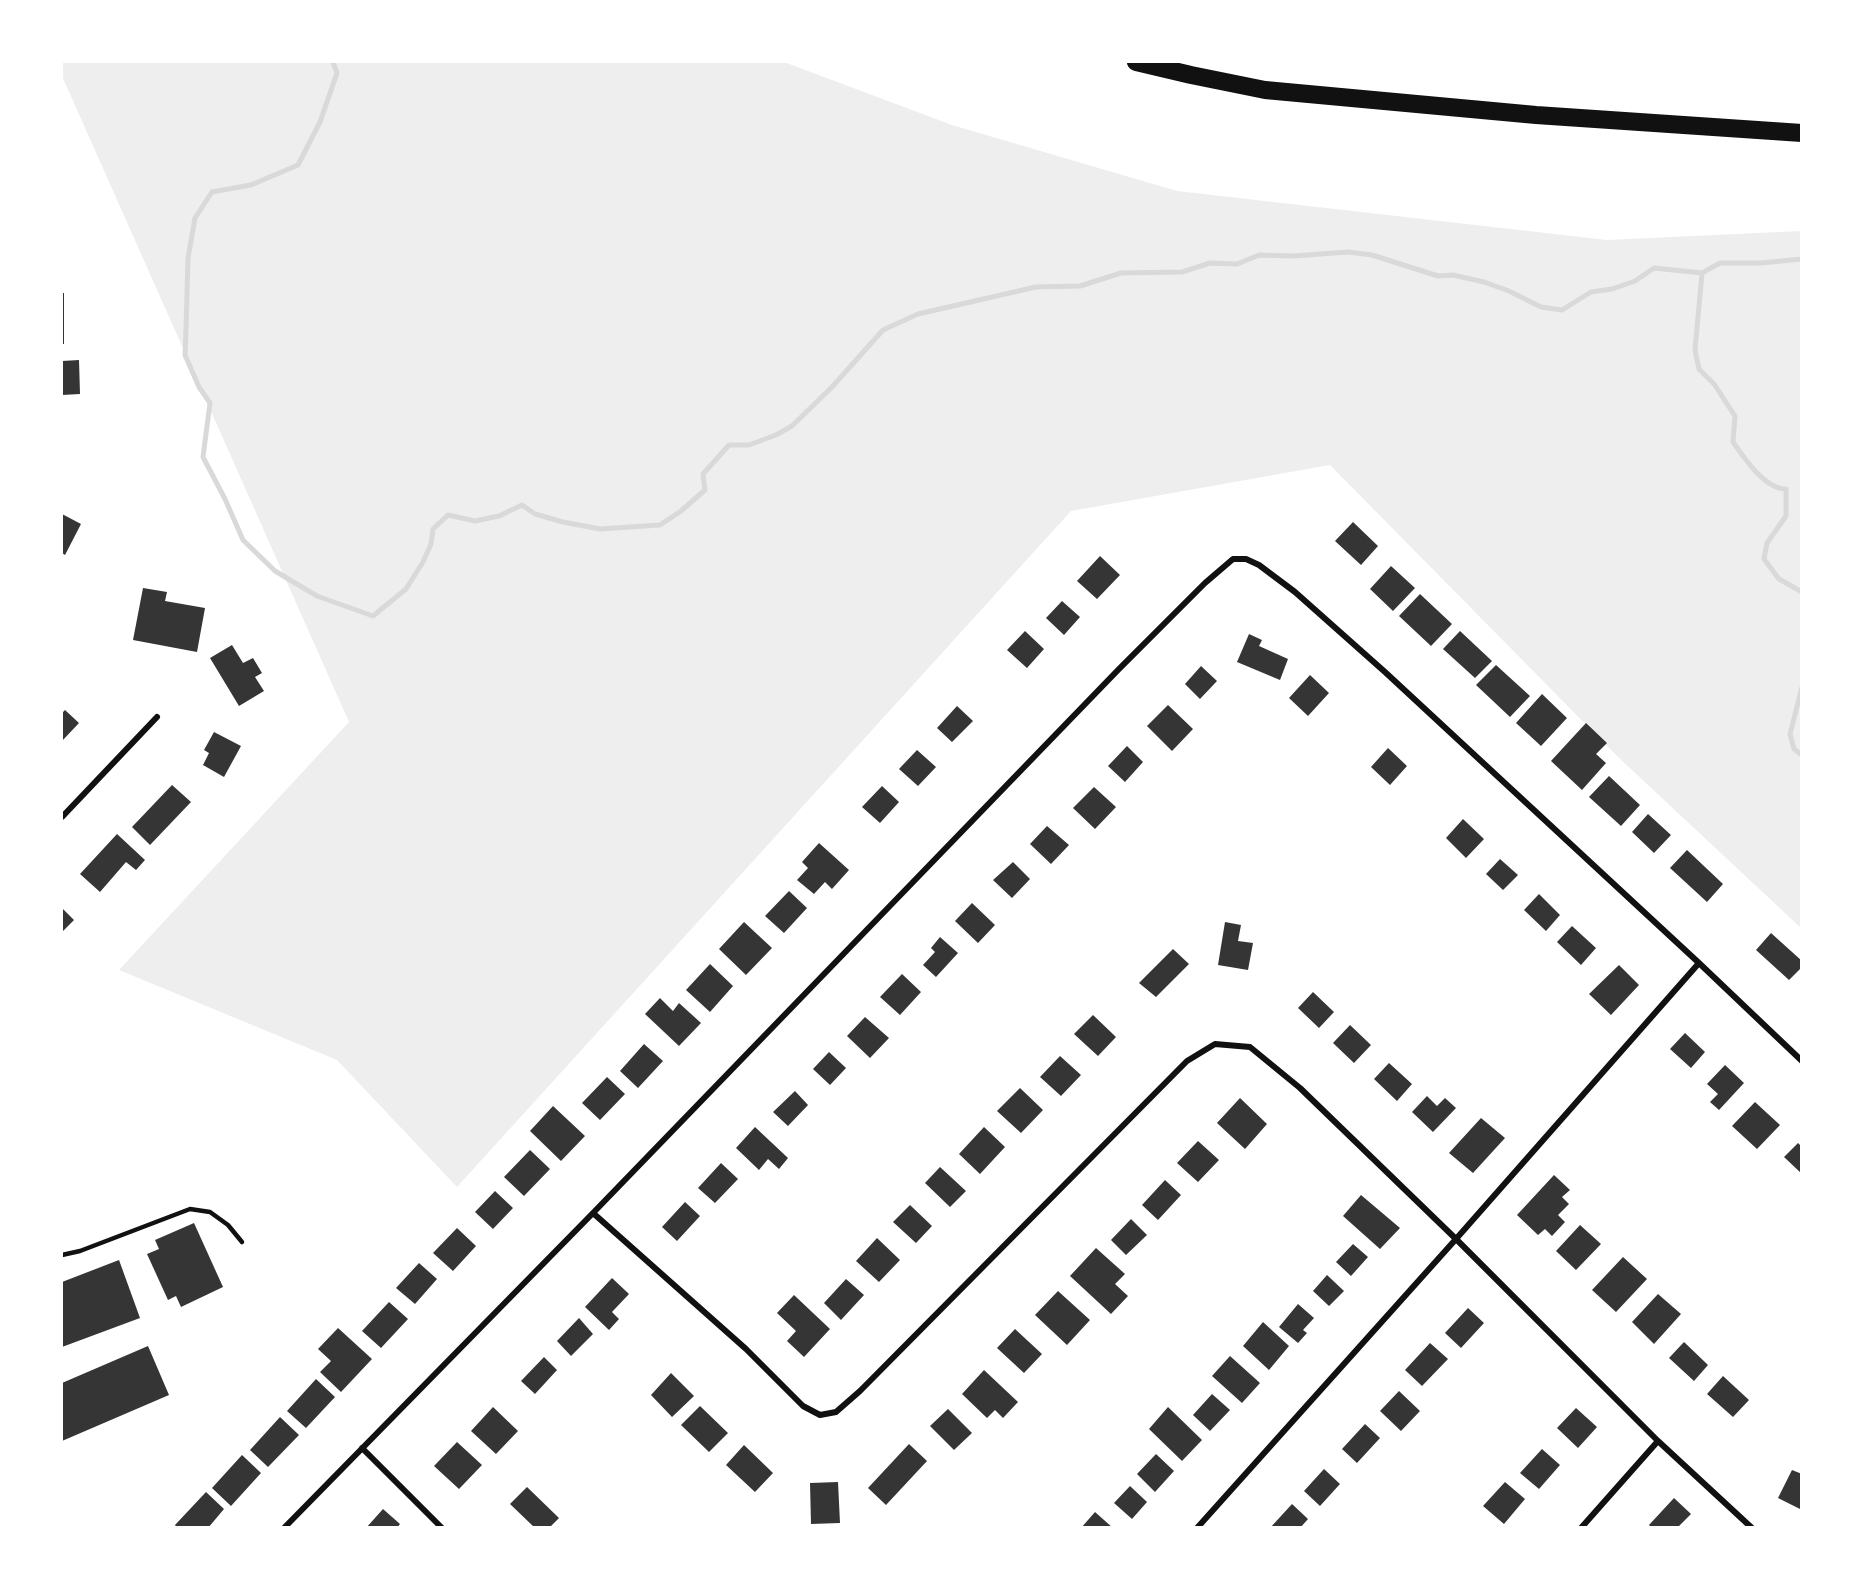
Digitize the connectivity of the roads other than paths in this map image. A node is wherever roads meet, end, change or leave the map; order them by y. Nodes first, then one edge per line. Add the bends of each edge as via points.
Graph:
1 (1136, 62) edge
2 (1802, 133) edge
3 (157, 717) dead end
4 (62, 817) edge
5 (1699, 963) junction
6 (1802, 1061) edge
7 (593, 1213) junction
8 (1456, 1239) junction
9 (242, 1242) dead end
10 (62, 1255) edge
11 (1658, 1441) junction
12 (362, 1448) junction
13 (284, 1527) edge
14 (442, 1527) edge
15 (1197, 1527) edge
16 (1581, 1527) edge
17 (1752, 1527) edge

1 - 2 highway via 1265,90 1536,115
3 - 4 street
5 - 6 street
5 - 7 street via 1295,592 1259,565 1233,559 1118,670
5 - 8 street
7 - 8 street via 746,1349 803,1406 820,1415 836,1412 860,1391 1187,1061 1215,1044 1250,1047 1300,1088
7 - 12 street
8 - 11 street
8 - 15 street
9 - 10 lane via 210,1212 190,1209
11 - 16 street
11 - 17 street
12 - 13 street
12 - 14 street

